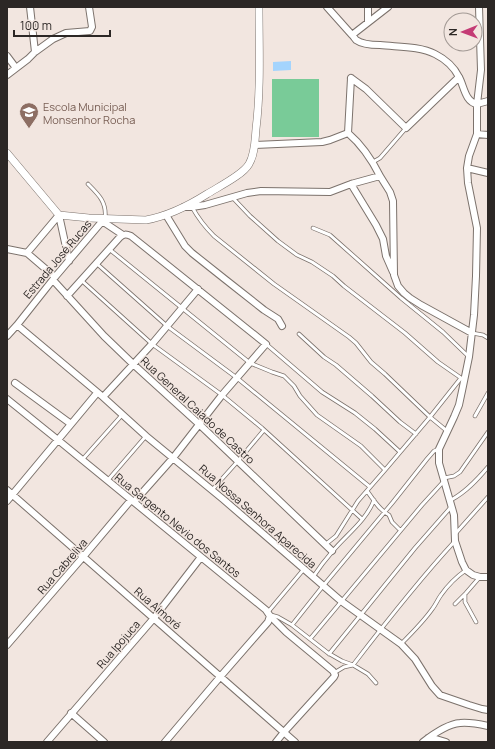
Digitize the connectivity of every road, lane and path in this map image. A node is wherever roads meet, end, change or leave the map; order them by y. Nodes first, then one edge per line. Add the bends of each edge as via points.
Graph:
1 (30, 7) edge
2 (89, 7) edge
3 (259, 7) edge
4 (327, 7) edge
5 (368, 7) edge
6 (388, 7) edge
7 (479, 7) edge
8 (368, 22) junction
9 (352, 36) junction
10 (485, 50) edge
11 (35, 52) junction
12 (7, 56) edge
13 (16, 68) junction
14 (7, 75) edge
15 (459, 77) junction
16 (488, 101) edge
17 (477, 104) junction
18 (406, 128) junction
19 (348, 133) junction
20 (477, 134) junction
21 (488, 135) edge
22 (255, 145) junction
23 (7, 153) edge
24 (373, 162) junction
25 (467, 168) junction
26 (488, 173) edge
27 (380, 176) junction
28 (88, 184) dead end
29 (351, 184) junction
30 (232, 197) junction
31 (184, 207) junction
32 (192, 207) junction
33 (59, 215) junction
34 (166, 215) junction
35 (104, 220) junction
36 (313, 228) dead end
37 (121, 236) junction
38 (7, 249) edge
39 (110, 249) junction
40 (27, 253) junction
41 (69, 261) junction
42 (96, 263) junction
43 (394, 275) junction
44 (54, 278) junction
45 (81, 280) junction
46 (198, 289) junction
47 (67, 296) junction
48 (183, 308) junction
49 (17, 325) junction
50 (167, 326) junction
51 (282, 326) dead end
52 (472, 332) junction
53 (299, 334) dead end
54 (7, 336) edge
55 (488, 338) edge
56 (152, 344) junction
57 (266, 344) junction
58 (469, 357) junction
59 (250, 363) junction
60 (133, 364) junction
61 (237, 378) junction
62 (462, 379) junction
63 (15, 383) dead end
64 (97, 393) junction
65 (488, 393) edge
66 (222, 395) junction
67 (103, 397) junction
68 (7, 400) edge
69 (122, 415) junction
70 (475, 416) dead end
71 (430, 417) junction
72 (71, 424) junction
73 (199, 424) junction
74 (264, 430) junction
75 (447, 431) junction
76 (488, 432) edge
77 (416, 434) junction
78 (146, 436) junction
79 (58, 440) junction
80 (439, 449) junction
81 (400, 452) junction
82 (173, 458) junction
83 (82, 460) junction
84 (238, 461) junction
85 (488, 467) edge
86 (385, 470) junction
87 (444, 479) junction
88 (107, 481) junction
89 (370, 487) junction
90 (7, 490) edge
91 (212, 490) junction
92 (367, 492) junction
93 (12, 495) junction
94 (488, 498) edge
95 (374, 500) junction
96 (7, 501) edge
97 (132, 501) junction
98 (451, 503) junction
99 (352, 510) junction
100 (384, 513) junction
101 (362, 519) junction
102 (400, 530) junction
103 (455, 538) junction
104 (325, 545) junction
105 (332, 552) junction
106 (84, 557) junction
107 (201, 557) junction
108 (304, 569) junction
109 (466, 570) junction
110 (313, 577) junction
111 (480, 577) junction
112 (488, 577) edge
113 (323, 586) junction
114 (465, 595) junction
115 (341, 601) junction
116 (455, 604) dead end
117 (269, 614) junction
118 (360, 616) junction
119 (154, 618) junction
120 (476, 622) dead end
121 (292, 625) junction
122 (380, 629) junction
123 (310, 639) junction
124 (402, 644) junction
125 (7, 645) edge
126 (330, 654) junction
127 (353, 665) junction
128 (334, 672) junction
129 (220, 677) junction
130 (376, 683) dead end
131 (488, 710) edge
132 (71, 713) junction
133 (488, 726) edge
134 (284, 732) junction
135 (426, 740) edge
136 (47, 742) edge
137 (104, 742) edge
138 (166, 742) edge
139 (276, 742) edge
140 (295, 742) edge
141 (446, 742) edge

1 - 11 street
2 - 11 street via 92,28 90,31 66,33
3 - 22 street, Estrada José Rucas via 259,107
4 - 9 street
5 - 8 street
6 - 8 street
7 - 10 street
8 - 9 street
9 - 15 street via 366,44 424,49 442,58
10 - 17 street
11 - 13 street
12 - 13 street
13 - 14 street
15 - 17 street via 469,99
15 - 18 street
16 - 17 street
17 - 20 street
18 - 19 street via 351,78
18 - 24 lane via 380,158
19 - 22 street via 322,142
19 - 24 street via 355,138
20 - 21 street
20 - 25 street
22 - 31 street, Estrada José Rucas via 251,161 244,170
23 - 33 street
24 - 27 street
25 - 26 street
25 - 52 street via 477,228
27 - 29 street
27 - 43 street via 393,201
28 - 35 lane via 102,199
29 - 30 street via 330,192 261,191
29 - 43 street via 383,239 386,256
30 - 32 street
30 - 62 lane via 278,241 333,276
31 - 32 street
31 - 34 street, Estrada José Rucas
32 - 71 lane via 214,236 274,284 349,337 369,360
33 - 35 street
33 - 40 street
33 - 41 street
34 - 35 street, Estrada José Rucas via 146,220
34 - 51 street via 185,246 278,319
35 - 37 street
35 - 41 street, Estrada José Rucas
36 - 58 lane via 330,235
37 - 39 street
37 - 46 street via 131,236
38 - 40 street
39 - 42 street
39 - 48 lane
40 - 44 street, Rua General Caiado de Castro
41 - 44 street, Estrada José Rucas
42 - 45 street
42 - 50 lane
43 - 52 street via 398,286 410,298
44 - 47 street, Rua General Caiado de Castro
44 - 49 street, Estrada José Rucas
45 - 47 street
45 - 56 lane
46 - 48 street
46 - 57 street
47 - 60 street, Rua General Caiado de Castro
48 - 50 street
48 - 59 lane
49 - 54 street, Estrada José Rucas
49 - 64 street, Rua Nossa Senhora Aparecida
50 - 56 street
50 - 61 lane
52 - 55 lane
52 - 58 street
53 - 77 lane
56 - 60 street
56 - 66 lane
57 - 59 street, Rua Cabreliva
57 - 81 lane via 322,392 355,413
58 - 62 street
59 - 61 street, Rua Cabreliva
59 - 86 lane via 284,376 317,415 361,446
60 - 67 street
60 - 73 street, Rua General Caiado de Castro
61 - 66 street, Rua Cabreliva
61 - 89 lane
62 - 71 lane
62 - 75 street via 459,404
63 - 72 street
64 - 67 street, Rua Nossa Senhora Aparecida
64 - 72 street
65 - 70 lane
66 - 73 street, Rua Cabreliva
66 - 74 lane
67 - 69 street, Rua Nossa Senhora Aparecida
68 - 79 street, Rua Sargento Nevio dos Santos
69 - 78 street, Rua Nossa Senhora Aparecida
69 - 83 lane
71 - 75 lane
71 - 77 lane
72 - 79 street
73 - 82 street, Rua Cabreliva
73 - 84 street, Rua General Caiado de Castro
74 - 84 lane
74 - 99 lane
75 - 80 street
76 - 87 lane via 460,472
77 - 81 lane
78 - 82 street, Rua Nossa Senhora Aparecida
78 - 88 lane
79 - 83 street, Rua Sargento Nevio dos Santos
79 - 93 street
80 - 87 street
80 - 100 lane via 427,459
81 - 86 lane
82 - 91 street, Rua Nossa Senhora Aparecida
82 - 97 street, Rua Cabreliva
83 - 88 street, Rua Sargento Nevio dos Santos
84 - 91 lane
84 - 104 street, Rua General Caiado de Castro
85 - 98 lane via 472,486
86 - 89 lane
87 - 98 street
87 - 102 lane
88 - 97 street, Rua Sargento Nevio dos Santos
89 - 92 lane
90 - 93 street, Rua Aimoré
91 - 108 street, Rua Nossa Senhora Aparecida
92 - 95 lane
92 - 99 lane
93 - 96 street
93 - 106 street, Rua Aimoré
94 - 103 lane
95 - 100 lane
95 - 101 lane
97 - 106 street, Rua Cabreliva
97 - 107 street, Rua Sargento Nevio dos Santos
98 - 103 street
98 - 118 lane
99 - 101 lane
99 - 104 lane via 336,536
100 - 102 lane via 389,515
100 - 113 lane
101 - 105 lane
102 - 115 lane
103 - 109 street
103 - 122 lane
104 - 105 street, Rua General Caiado de Castro
105 - 110 lane
106 - 119 street, Rua Aimoré
106 - 125 street, Rua Cabreliva
107 - 117 street, Rua Sargento Nevio dos Santos
107 - 119 street, Rua Ipojuca
108 - 110 street, Rua Nossa Senhora Aparecida
108 - 117 lane
109 - 111 street
109 - 124 lane via 448,586 424,620
110 - 113 street, Rua Nossa Senhora Aparecida
111 - 112 street
111 - 114 lane
113 - 115 street, Rua Nossa Senhora Aparecida
113 - 121 lane
114 - 116 lane
114 - 120 lane via 465,602
115 - 118 street, Rua Nossa Senhora Aparecida
115 - 123 lane
117 - 121 lane
117 - 128 street, Rua Sargento Nevio dos Santos via 286,632
117 - 129 street via 268,622
118 - 122 street, Rua Nossa Senhora Aparecida
118 - 126 lane
119 - 129 street, Rua Aimoré
119 - 132 street, Rua Ipojuca
121 - 123 lane
122 - 124 street, Rua Nossa Senhora Aparecida
122 - 127 lane
123 - 126 lane
124 - 131 street, Rua Nossa Senhora Aparecida via 416,659 440,695
126 - 127 lane
127 - 128 lane
127 - 130 lane via 368,674
128 - 134 street via 334,677
129 - 134 street, Rua Aimoré
129 - 138 street
132 - 136 street, Rua Ipojuca
132 - 137 street
133 - 135 street via 459,722
134 - 139 street
134 - 140 street, Rua Aimoré
135 - 141 street

